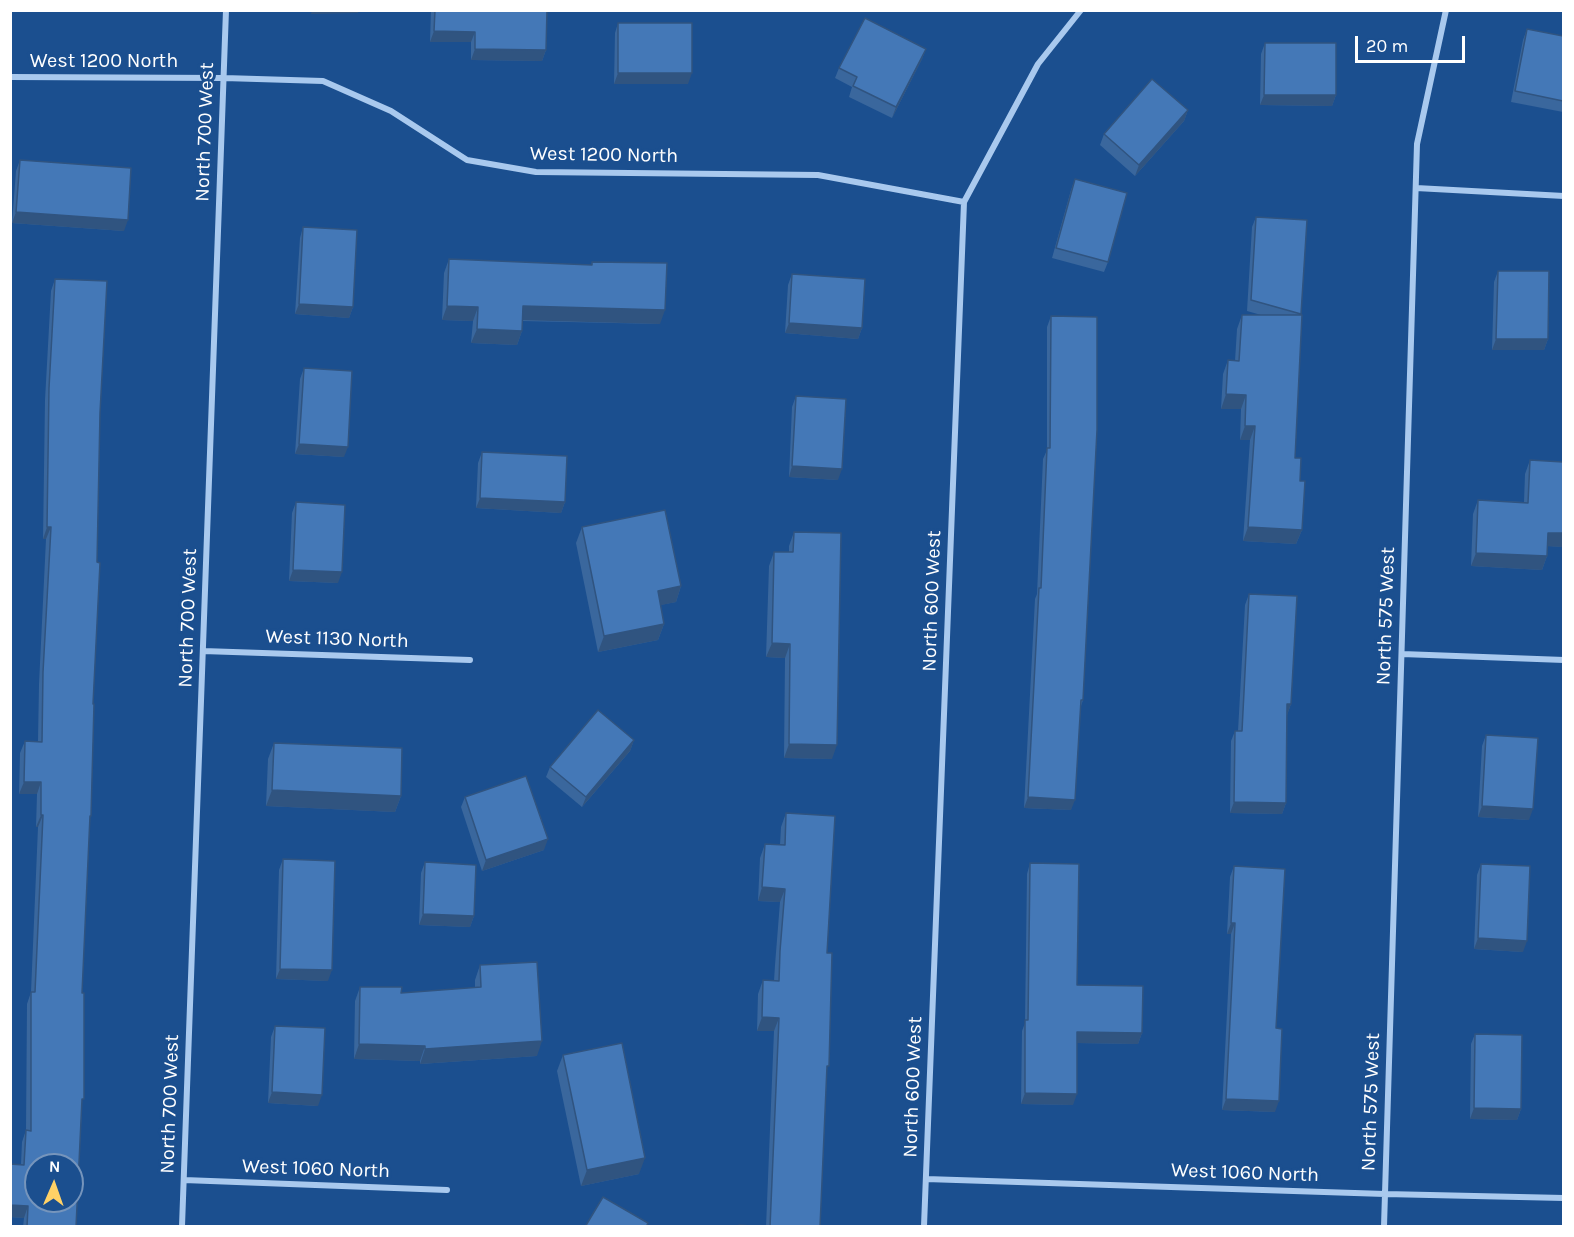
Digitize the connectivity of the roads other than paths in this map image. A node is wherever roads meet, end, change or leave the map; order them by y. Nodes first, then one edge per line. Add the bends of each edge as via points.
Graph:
1 (226, 10) edge
2 (1081, 10) edge
3 (1446, 10) edge
4 (10, 77) edge
5 (224, 78) junction
6 (1416, 188) junction
7 (1563, 195) edge
8 (964, 202) junction
9 (203, 651) junction
10 (1402, 654) junction
11 (470, 660) dead end
12 (1563, 660) edge
13 (926, 1179) junction
14 (184, 1180) junction
15 (447, 1190) dead end
16 (1385, 1194) junction
17 (1563, 1198) edge
18 (182, 1227) edge
19 (924, 1227) edge
20 (1384, 1227) edge

1 - 5 street, North 700 West
2 - 8 street, North 600 West via 1038,64
3 - 6 street, North 575 West via 1417,144
4 - 5 street, West 1200 North
5 - 8 street, West 1200 North via 323,81 391,111 467,160 536,172 818,175
5 - 9 street, North 700 West
6 - 7 street
6 - 10 street, North 575 West
8 - 13 street, North 600 West
9 - 11 street, West 1130 North
9 - 14 street, North 700 West
10 - 12 street
10 - 16 street, North 575 West
13 - 16 street, West 1060 North
13 - 19 street, North 600 West
14 - 15 street, West 1060 North
14 - 18 street, North 700 West
16 - 17 street, West 1060 North
16 - 20 street, North 575 West

